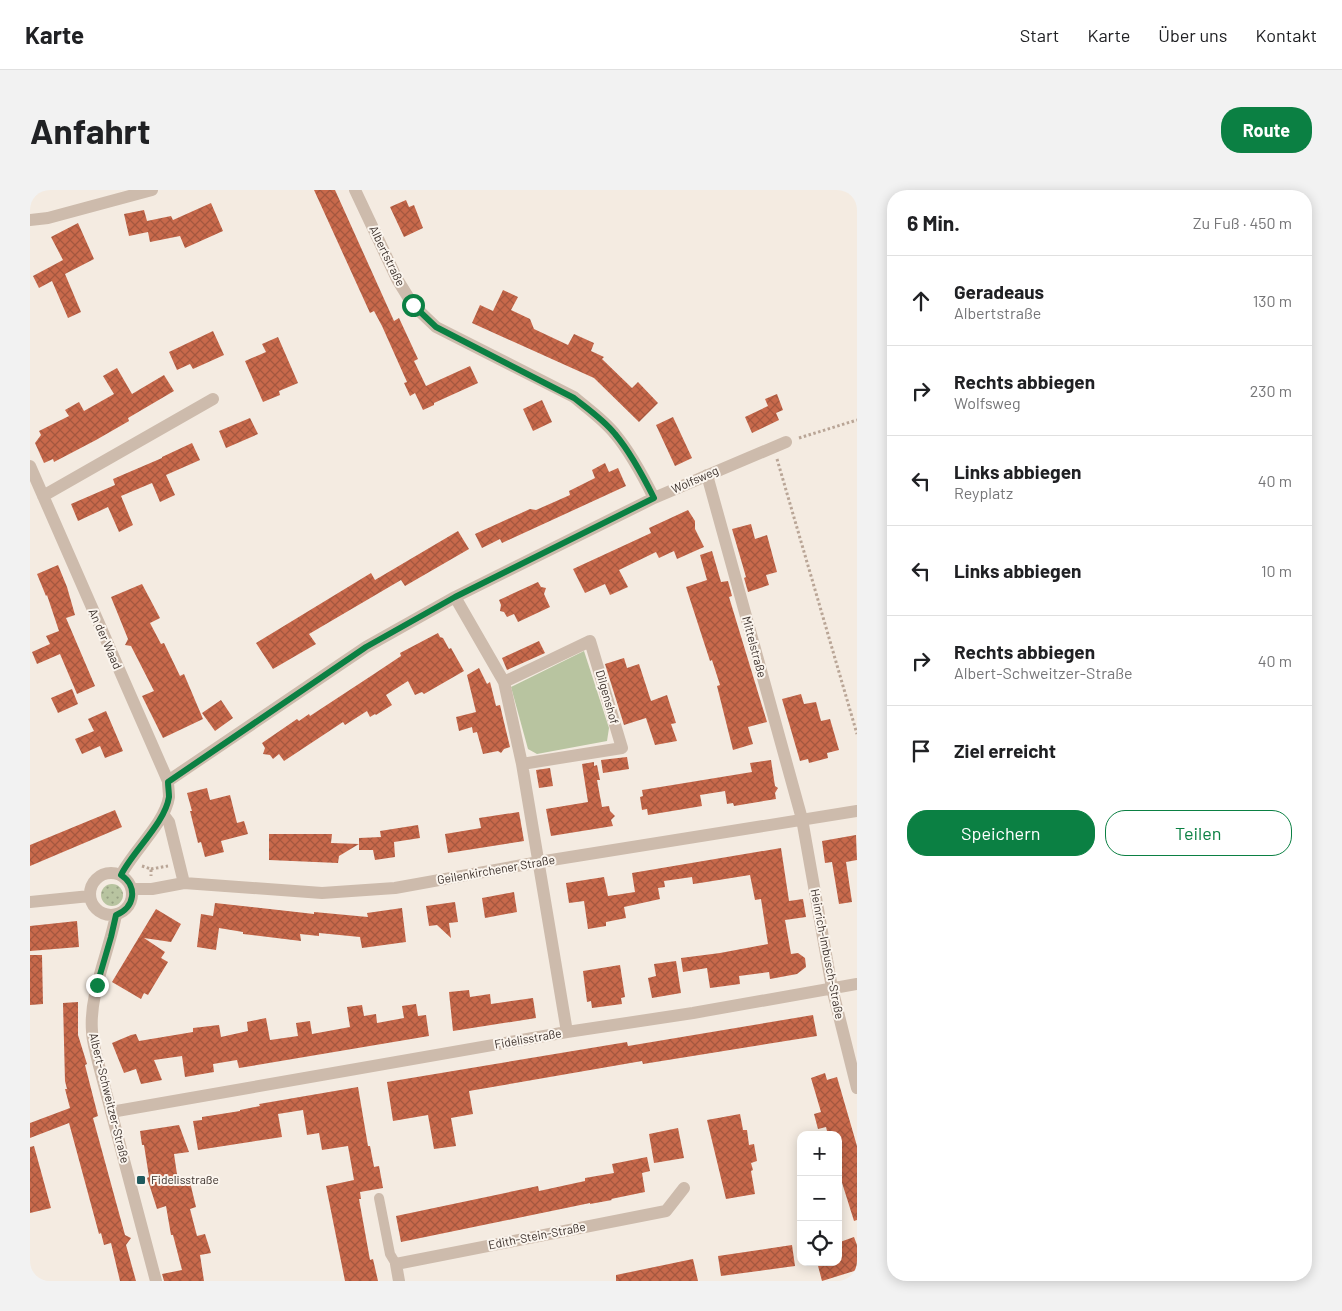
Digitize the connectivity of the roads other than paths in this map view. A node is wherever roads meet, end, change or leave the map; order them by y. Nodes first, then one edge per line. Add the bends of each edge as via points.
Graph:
1 (152, 190) edge
2 (355, 190) edge
3 (30, 220) edge
4 (212, 400) dead end
5 (786, 442) road end
6 (30, 466) edge
7 (707, 475) junction
8 (43, 496) junction
9 (654, 498) junction
10 (455, 597) junction
11 (504, 682) junction
12 (522, 764) junction
13 (168, 782) junction
14 (857, 811) edge
15 (163, 814) junction
16 (802, 819) junction
17 (539, 862) junction
18 (121, 875) junction
19 (184, 883) junction
20 (132, 889) junction
21 (90, 896) junction
22 (30, 902) edge
23 (116, 915) junction
24 (857, 984) edge
25 (832, 988) junction
26 (567, 1032) junction
27 (857, 1088) edge
28 (111, 1112) junction
29 (684, 1188) dead end
30 (380, 1198) dead end
31 (396, 1264) junction
32 (156, 1281) edge
33 (399, 1281) edge

1 - 3 street
2 - 9 street, Albertstraße via 397,279 413,305 436,327 574,398 590,410 615,434
4 - 8 street
5 - 7 street, Wolfsweg
6 - 8 street, An der Waad
7 - 9 street, Wolfsweg
7 - 16 street, Mittelstraße
8 - 13 street, An der Waad
9 - 10 street, Wolfsweg
10 - 11 street
10 - 13 street, Wolfsweg via 366,647
11 - 12 street
11 - 12 street, Dilgenshof via 590,641 622,748
12 - 17 street
13 - 15 street via 169,797
14 - 16 street, Geilenkirchener Straße
15 - 18 street
15 - 19 street via 169,822
16 - 17 street, Geilenkirchener Straße
16 - 25 street, Heinrich-Imbusch-Straße
17 - 19 street, Geilenkirchener Straße via 395,888 322,893
17 - 26 street
18 - 20 street
18 - 21 street via 103,874 91,887
19 - 20 street, Geilenkirchener Straße
20 - 23 street via 129,905
21 - 22 street
21 - 23 street via 97,910
23 - 28 street, Albert-Schweitzer-Straße via 97,985 92,1031
24 - 25 street, Fidelisstraße
25 - 26 street, Fidelisstraße via 694,1014
25 - 27 street, Heinrich-Imbusch-Straße
26 - 28 street, Fidelisstraße
28 - 32 street, Albert-Schweitzer-Straße
29 - 31 street, Edith-Stein-Straße via 666,1211
30 - 31 lane via 390,1254
31 - 33 street

